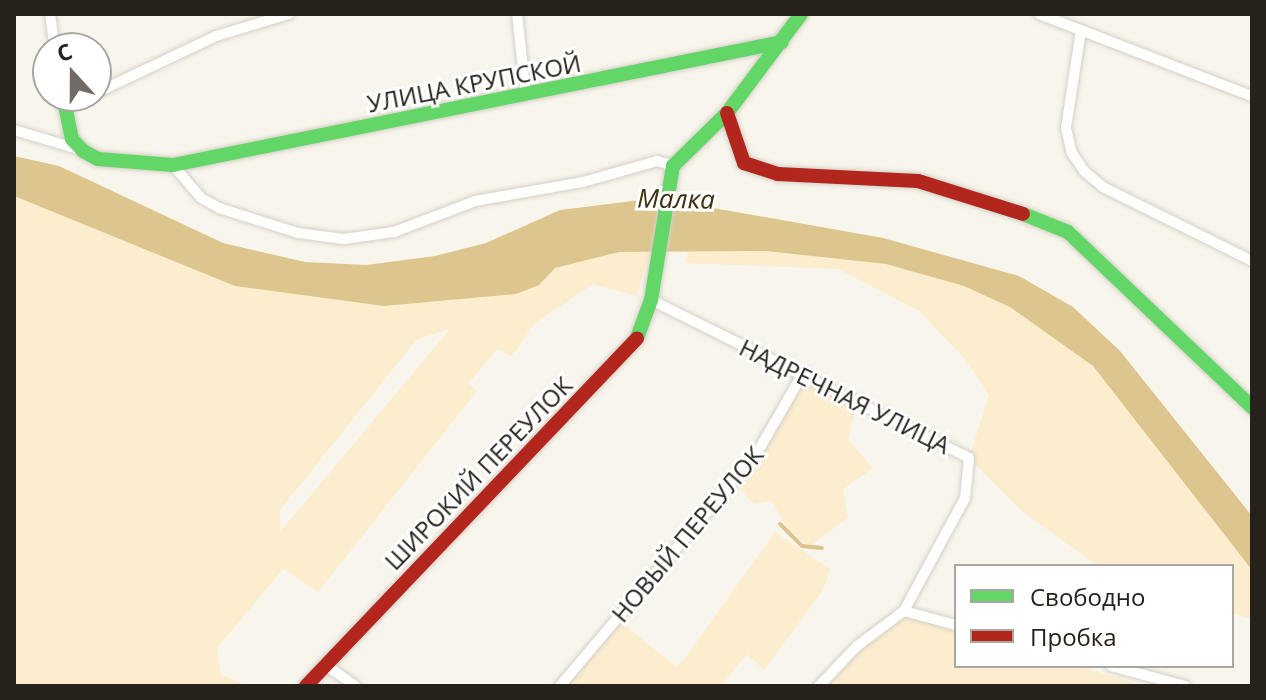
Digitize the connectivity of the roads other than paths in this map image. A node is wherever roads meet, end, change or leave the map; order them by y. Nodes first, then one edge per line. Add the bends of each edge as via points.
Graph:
1 (289, 14) edge
2 (517, 14) edge
3 (801, 14) edge
4 (1039, 14) edge
5 (1081, 30) junction
6 (782, 42) junction
7 (112, 85) edge
8 (526, 96) junction
9 (1252, 96) edge
10 (67, 112) edge
11 (727, 113) junction
12 (14, 130) edge
13 (83, 151) junction
14 (173, 165) junction
15 (673, 166) junction
16 (1252, 261) edge
17 (651, 300) junction
18 (802, 375) junction
19 (1252, 407) edge
20 (904, 611) junction
21 (954, 624) edge
22 (324, 664) junction
23 (1118, 668) edge
24 (306, 686) edge
25 (355, 686) edge
26 (560, 686) edge
27 (819, 686) edge
28 (1185, 686) edge

1 - 7 street via 216,36
2 - 8 street
3 - 6 street
4 - 5 street
5 - 9 street
5 - 16 street via 1066,128 1072,153 1084,171 1103,187
6 - 8 street, УЛИЦА КРУПСКОЙ
6 - 11 street
8 - 14 street, УЛИЦА КРУПСКОЙ
10 - 13 street via 72,139
11 - 15 street
11 - 19 street via 744,163 778,174 918,181 979,196 1068,232
12 - 13 street
13 - 14 street, УЛИЦА КРУПСКОЙ via 98,159
14 - 15 street via 201,198 219,208 298,233 344,239 394,232 475,201 583,182 657,161
15 - 17 street, ШИРОКИЙ ПЕРЕУЛОК
17 - 18 street, НАДРЕЧНАЯ УЛИЦА
17 - 22 street, ШИРОКИЙ ПЕРЕУЛОК via 633,348 578,396
18 - 20 street, НАДРЕЧНАЯ УЛИЦА via 969,458 965,498
18 - 26 street, НОВЫЙ ПЕРЕУЛОК via 757,453
20 - 21 street
20 - 27 street via 857,646
22 - 24 street, ШИРОКИЙ ПЕРЕУЛОК
22 - 25 street
23 - 28 street

